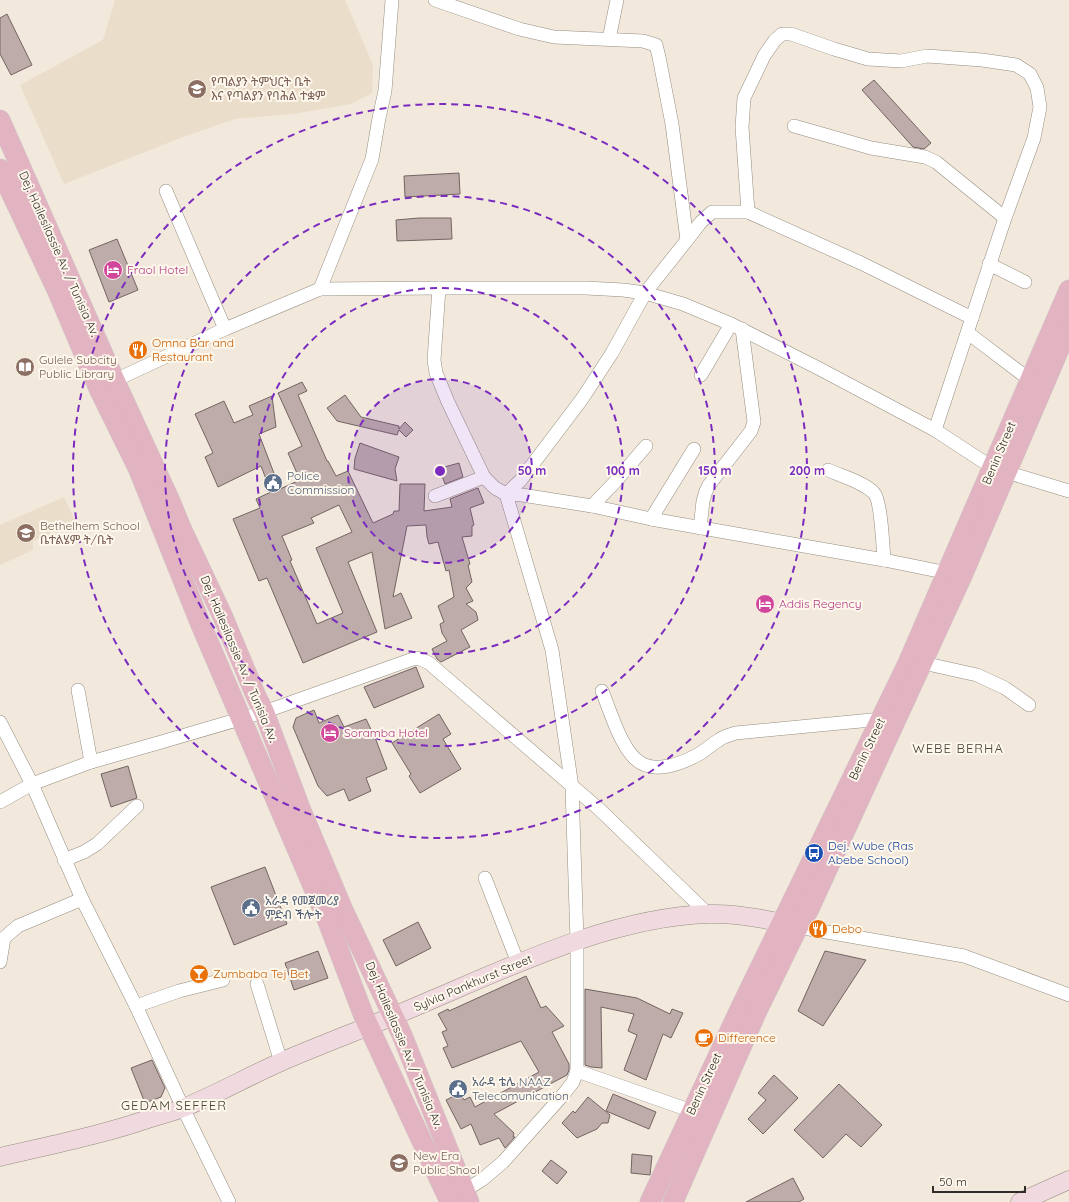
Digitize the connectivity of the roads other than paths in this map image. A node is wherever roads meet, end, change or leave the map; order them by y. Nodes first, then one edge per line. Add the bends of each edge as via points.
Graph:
1 (392, 0) edge
2 (435, 0) edge
3 (617, 0) edge
4 (609, 39) junction
5 (0, 120) edge
6 (794, 126) dead end
7 (0, 169) edge
8 (166, 191) dead end
9 (5, 193) edge
10 (748, 212) junction
11 (1005, 218) junction
12 (687, 240) junction
13 (989, 264) junction
14 (1025, 282) dead end
15 (439, 288) junction
16 (320, 289) junction
17 (1069, 290) edge
18 (645, 293) junction
19 (972, 318) junction
20 (737, 326) junction
21 (1069, 326) edge
22 (225, 329) junction
23 (968, 333) junction
24 (701, 375) dead end
25 (1037, 382) junction
26 (106, 384) junction
27 (935, 430) junction
28 (646, 446) dead end
29 (694, 448) dead end
30 (828, 470) dead end
31 (1000, 470) junction
32 (484, 477) junction
33 (1069, 491) edge
34 (506, 494) junction
35 (435, 496) dead end
36 (592, 506) junction
37 (651, 520) junction
38 (700, 528) junction
39 (884, 560) junction
40 (948, 573) junction
41 (916, 663) junction
42 (78, 690) dead end
43 (602, 691) dead end
44 (1029, 705) dead end
45 (264, 712) junction
46 (241, 718) junction
47 (889, 720) junction
48 (0, 722) edge
49 (91, 762) junction
50 (32, 784) junction
51 (572, 787) junction
52 (0, 802) edge
53 (137, 806) dead end
54 (64, 860) junction
55 (485, 878) dead end
56 (82, 899) junction
57 (708, 914) junction
58 (790, 925) junction
59 (2, 936) edge
60 (577, 941) junction
61 (0, 962) edge
62 (518, 963) junction
63 (223, 980) dead end
64 (257, 984) dead end
65 (1069, 995) edge
66 (136, 1006) junction
67 (748, 1010) junction
68 (394, 1016) junction
69 (368, 1026) junction
70 (281, 1062) junction
71 (577, 1071) junction
72 (183, 1108) junction
73 (692, 1111) junction
74 (0, 1157) edge
75 (1069, 1180) edge
76 (461, 1198) edge
77 (229, 1202) edge
78 (650, 1202) edge
79 (673, 1202) edge
80 (1020, 1202) edge

1 - 16 street via 385,91 372,159
2 - 4 street via 519,29 554,37
3 - 4 street
4 - 12 street via 643,41 656,46 672,124
5 - 26 main road, Dej. Hailesilassie Av. / Tunisia Av.
6 - 11 street via 871,148 925,157 936,162
7 - 9 main road, Dej. Hailesilassie Av. / Tunisia Av.
8 - 22 street
9 - 26 main road, Dej. Hailesilassie Av. / Tunisia Av.
10 - 11 street via 742,127 744,98 764,56 775,40 782,34 791,34 868,59 901,61 927,56 982,60 1016,65 1030,74 1037,88 1040,107 1034,138
10 - 12 street via 712,212
10 - 19 street via 861,263
11 - 13 street
12 - 18 street
13 - 14 street
13 - 19 street
15 - 16 street
15 - 18 street via 586,288
15 - 32 street via 434,360 436,373
16 - 22 street
17 - 25 main road, Benin Street
18 - 20 street via 683,304
18 - 34 street via 612,353 582,399 520,481
19 - 23 street
20 - 24 street
20 - 27 street
20 - 38 street via 754,422 751,431 709,485
21 - 25 main road, Benin Street
22 - 26 street
23 - 25 street
23 - 27 street
25 - 31 main road, Benin Street
26 - 45 main road, Dej. Hailesilassie Av. / Tunisia Av. via 170,501
26 - 46 main road, Dej. Hailesilassie Av. / Tunisia Av. via 198,618
27 - 31 street
28 - 36 street
29 - 37 street
30 - 39 street via 868,488 876,495
31 - 33 street
31 - 40 main road, Benin Street
31 - 41 main road, Benin Street
32 - 34 street
32 - 35 street
34 - 36 street
34 - 51 street via 552,650
36 - 37 street
37 - 38 street
38 - 39 street
39 - 40 street
40 - 41 main road, Benin Street
41 - 44 street via 977,675 1005,688
41 - 47 main road, Benin Street
42 - 49 street
43 - 47 street via 622,741 631,754 641,763 658,768 680,764 700,754 720,739 736,733
45 - 46 street
45 - 51 street via 418,658 429,663
45 - 68 main road, Dej. Hailesilassie Av. / Tunisia Av. via 300,808 343,910
46 - 49 street
46 - 69 main road, Dej. Hailesilassie Av. / Tunisia Av. via 325,914
47 - 58 main road, Benin Street via 808,911
48 - 50 street
49 - 50 street
50 - 52 street
50 - 54 street
51 - 57 street via 599,809
51 - 60 street
53 - 54 street via 97,844
54 - 56 street
55 - 62 street
56 - 59 street via 18,926
56 - 66 street
57 - 58 street, Sylvia Pankhurst Street via 736,915
57 - 60 street, Sylvia Pankhurst Street via 668,918
58 - 65 street via 964,956
58 - 67 main road, Benin Street
59 - 61 street
60 - 62 street, Sylvia Pankhurst Street
60 - 71 street
62 - 68 street, Sylvia Pankhurst Street
63 - 66 street via 179,991
64 - 70 street
66 - 72 street
67 - 73 main road, Benin Street
67 - 79 main road, Benin Street
68 - 69 street, Sylvia Pankhurst Street
68 - 76 main road, Dej. Hailesilassie Av. / Tunisia Av.
69 - 70 street, Sylvia Pankhurst Street
69 - 76 main road, Dej. Hailesilassie Av. / Tunisia Av.
70 - 72 street, Sylvia Pankhurst Street
71 - 73 street
71 - 76 street via 573,1082 562,1096 503,1162
72 - 74 street, Sylvia Pankhurst Street via 116,1130
72 - 77 street
73 - 78 main road, Benin Street
75 - 80 street

